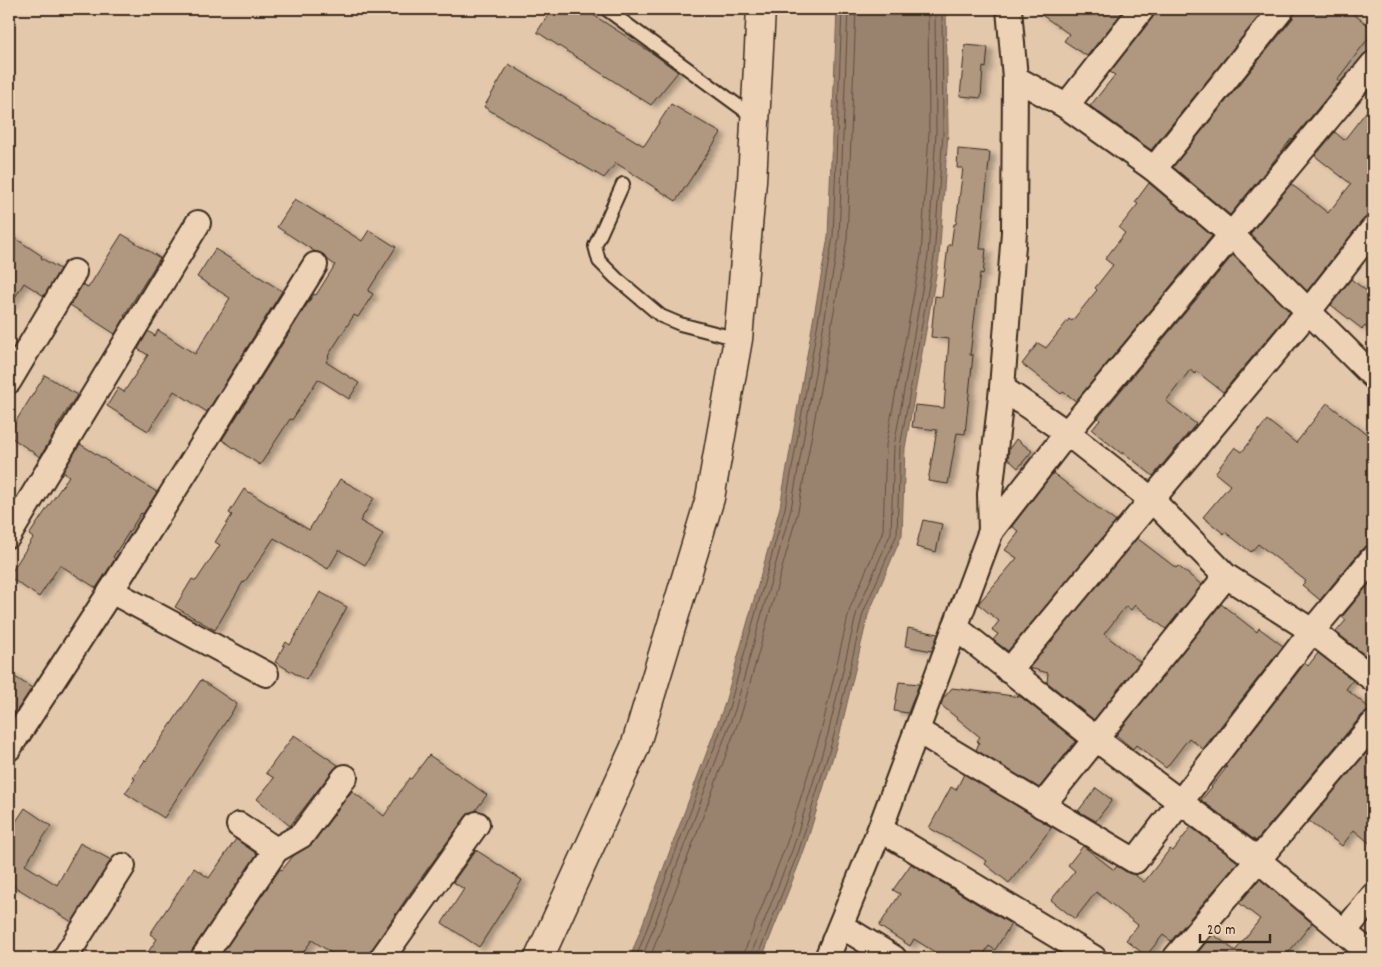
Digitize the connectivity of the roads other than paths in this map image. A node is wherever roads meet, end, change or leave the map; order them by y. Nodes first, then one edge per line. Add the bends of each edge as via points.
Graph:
1 (606, 9) edge
2 (761, 9) edge
3 (1009, 9) edge
4 (1142, 9) edge
5 (1282, 9) edge
6 (1373, 64) edge
7 (1015, 78) junction
8 (1066, 106) junction
9 (755, 118) junction
10 (1154, 169) junction
11 (623, 184) dead end
12 (198, 223) dead end
13 (1373, 229) edge
14 (1232, 235) junction
15 (315, 265) dead end
16 (74, 272) dead end
17 (1308, 312) junction
18 (738, 338) junction
19 (1373, 376) edge
20 (9, 381) edge
21 (1002, 388) junction
22 (1067, 433) junction
23 (1152, 500) junction
24 (991, 531) junction
25 (9, 535) edge
26 (1373, 558) edge
27 (1226, 576) junction
28 (111, 591) junction
29 (955, 627) junction
30 (1312, 631) junction
31 (1009, 671) junction
32 (266, 674) dead end
33 (1373, 679) edge
34 (1373, 724) edge
35 (918, 731) junction
36 (13, 733) edge
37 (1096, 739) junction
38 (345, 777) dead end
39 (1180, 802) junction
40 (1042, 806) junction
41 (477, 824) dead end
42 (239, 825) dead end
43 (880, 829) junction
44 (276, 850) junction
45 (1258, 860) junction
46 (123, 866) dead end
47 (1373, 896) edge
48 (840, 928) junction
49 (1344, 932) junction
50 (1373, 956) edge
51 (65, 958) edge
52 (203, 958) edge
53 (382, 958) edge
54 (539, 958) edge
55 (827, 958) edge
56 (894, 958) edge
57 (1094, 958) edge
58 (1176, 958) edge

1 - 9 lane
2 - 9 street
3 - 7 street
4 - 8 street
5 - 10 street
6 - 14 street
7 - 8 street
7 - 21 street via 1014,232
8 - 10 street
9 - 18 street
10 - 14 street
11 - 18 lane via 595,246 599,260 661,316
12 - 25 street
13 - 17 street
14 - 17 street
14 - 22 street
15 - 28 street
16 - 20 street
17 - 19 street
17 - 23 street
18 - 54 street via 710,498 635,747
21 - 22 street
21 - 24 street via 990,494
22 - 23 street
22 - 24 street
23 - 27 street
23 - 31 street
24 - 29 street
26 - 30 street
27 - 30 street
27 - 37 street
28 - 32 street
28 - 36 street
29 - 31 street
29 - 35 street
30 - 33 street
30 - 39 street
31 - 37 street
34 - 45 street
35 - 40 street
35 - 43 street
37 - 39 street
37 - 40 street
38 - 44 street via 302,835
39 - 40 street via 1135,861
39 - 45 street
41 - 53 street
42 - 44 street
43 - 48 street
43 - 57 street
44 - 52 street
45 - 49 street
45 - 58 street
46 - 51 street
47 - 49 street
48 - 55 street
48 - 56 street
49 - 50 street

